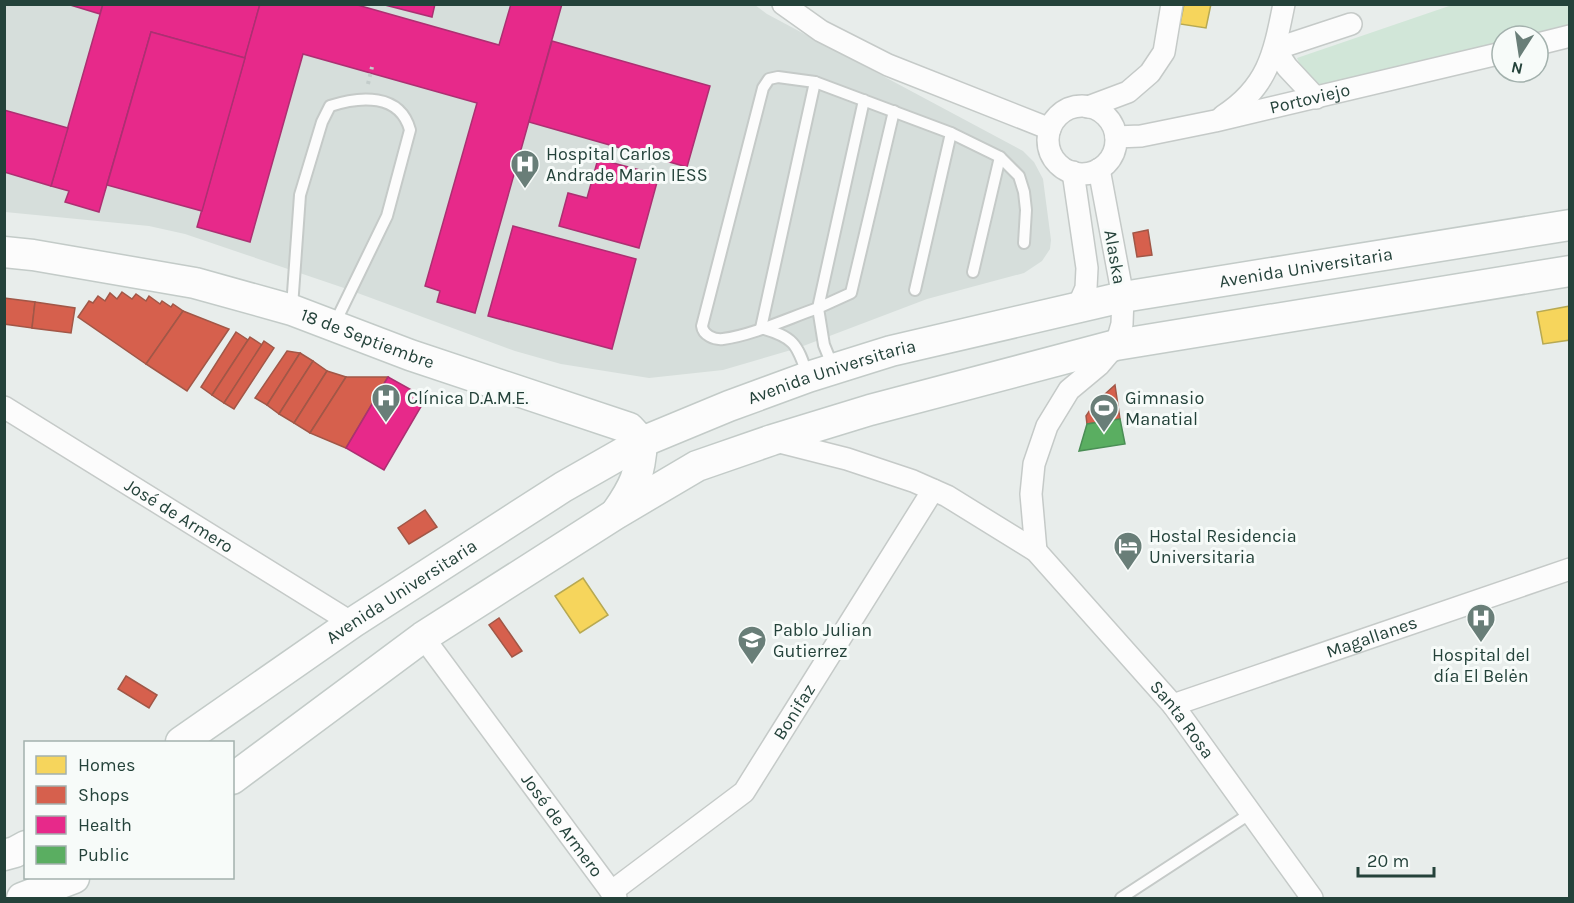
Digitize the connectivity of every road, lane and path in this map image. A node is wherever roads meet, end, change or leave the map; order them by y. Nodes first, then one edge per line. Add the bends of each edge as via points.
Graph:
1 (783, 4) edge
2 (1172, 4) edge
3 (1284, 4) edge
4 (1350, 24) dead end
5 (1569, 36) edge
6 (1550, 41) edge
7 (1275, 49) junction
8 (1490, 56) edge
9 (815, 82) junction
10 (1316, 98) junction
11 (864, 100) junction
12 (1088, 107) junction
13 (894, 111) junction
14 (1215, 121) junction
15 (1050, 129) junction
16 (951, 133) junction
17 (1116, 137) junction
18 (1000, 157) junction
19 (1099, 169) junction
20 (1073, 172) junction
21 (1569, 225) edge
22 (1024, 243) dead end
23 (4, 252) edge
24 (1569, 271) edge
25 (973, 272) dead end
26 (915, 290) dead end
27 (1123, 297) junction
28 (1078, 306) junction
29 (818, 308) junction
30 (292, 310) junction
31 (334, 326) junction
32 (761, 328) junction
33 (1116, 345) junction
34 (821, 373) junction
35 (4, 407) edge
36 (772, 440) junction
37 (642, 442) junction
38 (933, 490) junction
39 (614, 515) junction
40 (1036, 551) junction
41 (1569, 569) edge
42 (352, 623) junction
43 (423, 637) junction
44 (1173, 705) junction
45 (182, 741) edge
46 (234, 778) edge
47 (1251, 813) junction
48 (24, 847) edge
49 (4, 855) edge
50 (72, 879) edge
51 (4, 885) edge
52 (614, 895) edge
53 (24, 898) edge
54 (1121, 898) edge
55 (1312, 898) edge

1 - 15 street via 821,31 888,65
2 - 12 street via 1164,52 1150,73 1128,92
3 - 7 street
4 - 7 street
5 - 6 street
7 - 10 street
7 - 14 street via 1252,91
8 - 10 street, Portoviejo
9 - 11 lane
9 - 32 lane
9 - 32 lane via 778,76 763,88 702,330 721,339
10 - 14 street, Portoviejo
11 - 13 lane
11 - 29 lane
12 - 15 street via 1065,111
12 - 17 street via 1107,117
13 - 16 lane
13 - 29 lane via 851,293
14 - 17 street, Portoviejo via 1141,136
15 - 20 street via 1050,151 1055,160
16 - 18 lane
16 - 26 lane
17 - 19 street via 1112,156
18 - 22 lane via 1019,176 1024,192
18 - 25 lane
19 - 20 street via 1082,174
19 - 27 street, Alaska
20 - 28 street, Alaska via 1087,268 1086,288
21 - 27 main road, Avenida Universitaria
23 - 30 main road, 18 de Septiembre via 195,283
24 - 33 main road
27 - 28 main road, Avenida Universitaria
27 - 33 street, Alaska
28 - 34 main road, Avenida Universitaria via 891,351
29 - 32 lane
29 - 34 lane via 824,345
30 - 31 main road, 18 de Septiembre
30 - 31 lane via 300,195 322,122 330,106 345,101 382,102 400,110 410,130 387,216
31 - 37 main road, 18 de Septiembre via 629,428
32 - 34 lane via 782,334
33 - 36 main road
33 - 40 street via 1069,390 1047,426 1034,464 1030,494
34 - 37 main road, Avenida Universitaria
35 - 42 street, José de Armero
36 - 38 street, Santa Rosa via 847,459
36 - 39 main road via 697,466
37 - 39 main road via 632,489
37 - 42 main road, Avenida Universitaria via 564,487
38 - 40 street, Santa Rosa
38 - 52 street, Bonifaz via 744,792
39 - 43 main road
40 - 44 street, Santa Rosa
41 - 44 street, Magallanes
42 - 45 main road, Avenida Universitaria
43 - 46 main road
43 - 52 street, José de Armero
44 - 47 street, Santa Rosa
47 - 54 lane
47 - 55 street, Santa Rosa
48 - 49 main road
50 - 53 main road
51 - 53 main road

